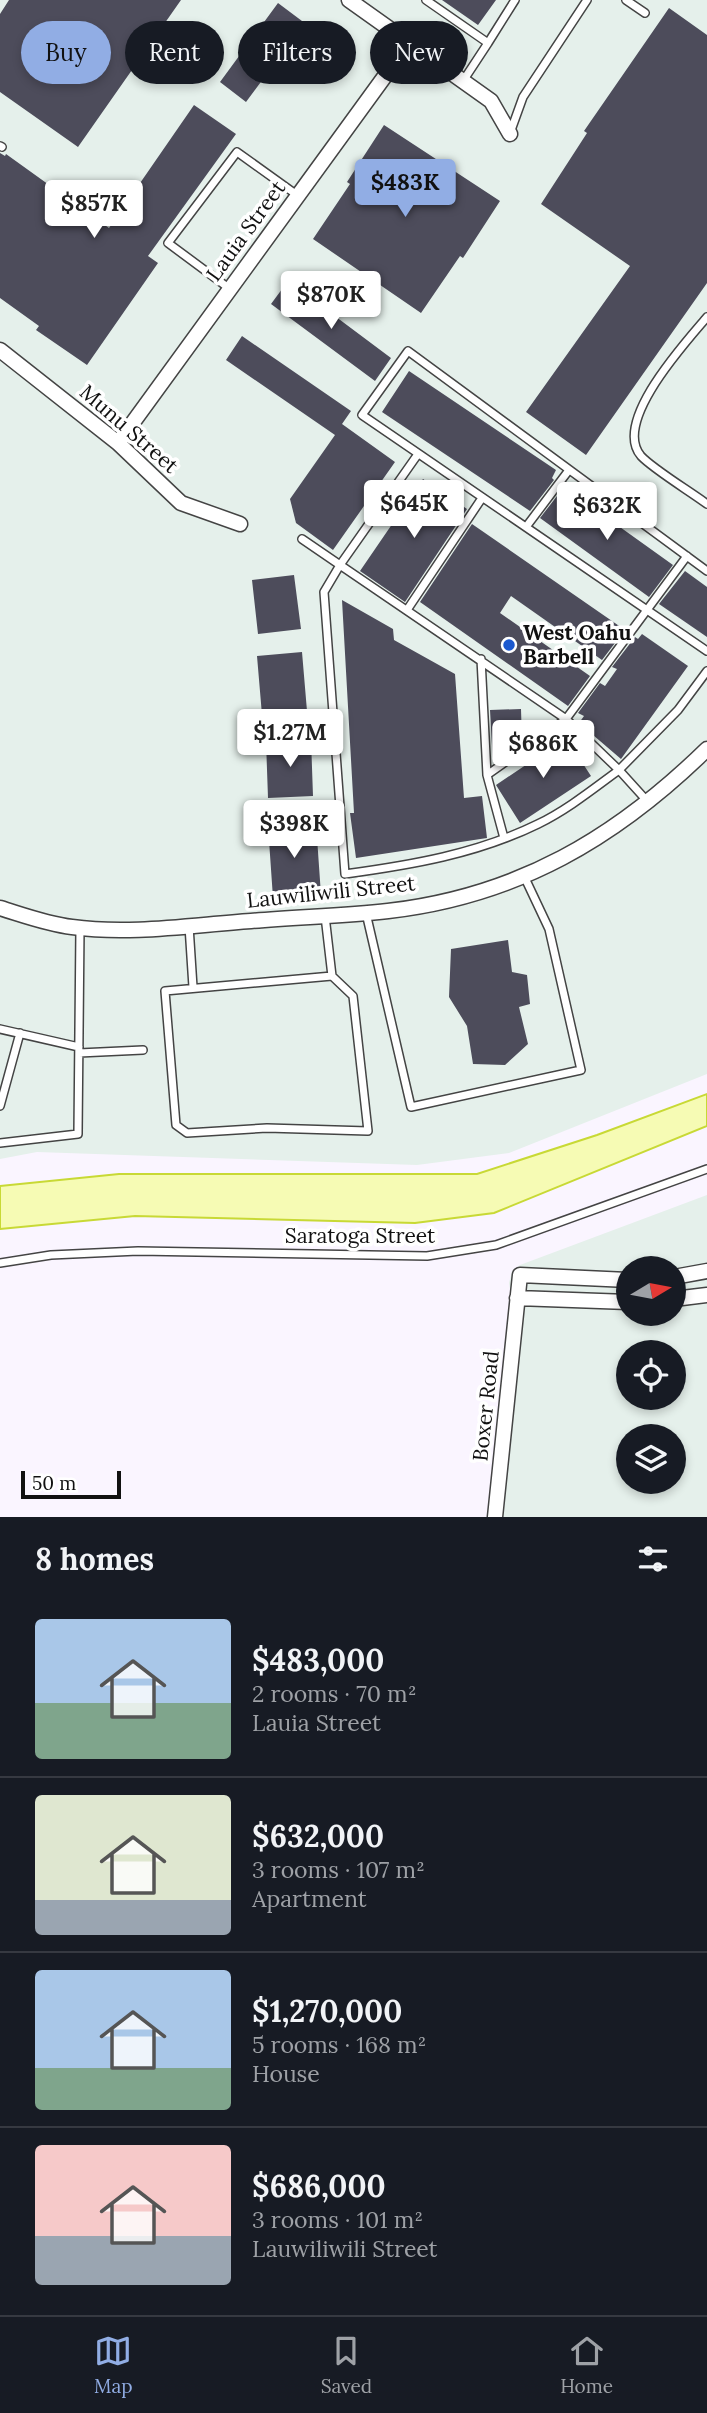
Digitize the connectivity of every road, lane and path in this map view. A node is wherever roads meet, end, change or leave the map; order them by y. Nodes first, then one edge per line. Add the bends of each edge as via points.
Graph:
1 (348, 0) edge
2 (426, 0) edge
3 (515, 0) edge
4 (587, 0) edge
5 (626, 0) edge
6 (645, 13) dead end
7 (378, 21) edge
8 (488, 43) junction
9 (468, 73) edge
10 (379, 84) edge
11 (468, 84) edge
12 (510, 134) joint
13 (297, 195) junction
14 (230, 289) junction
15 (707, 317) edge
16 (0, 351) edge
17 (118, 443) junction
18 (418, 454) junction
19 (569, 470) junction
20 (481, 498) junction
21 (707, 504) edge
22 (240, 524) dead end
23 (526, 527) junction
24 (302, 539) dead end
25 (687, 556) junction
26 (341, 565) junction
27 (707, 571) edge
28 (407, 610) junction
29 (647, 610) junction
30 (707, 651) edge
31 (481, 659) junction
32 (707, 671) edge
33 (566, 719) junction
34 (707, 749) edge
35 (619, 770) junction
36 (487, 775) junction
37 (648, 803) junction
38 (504, 838) junction
39 (524, 876) junction
40 (0, 908) edge
41 (366, 912) junction
42 (325, 915) junction
43 (189, 926) junction
44 (79, 927) junction
45 (332, 976) junction
46 (192, 987) junction
47 (0, 1029) edge
48 (20, 1033) junction
49 (79, 1050) junction
50 (143, 1050) dead end
51 (0, 1106) edge
52 (0, 1143) edge
53 (707, 1169) edge
54 (0, 1263) edge
55 (707, 1271) edge
56 (686, 1275) edge
57 (616, 1279) edge
58 (707, 1295) edge
59 (517, 1298) junction
60 (686, 1298) edge
61 (616, 1302) edge
62 (495, 1517) edge

1 - 7 street
2 - 8 lane
3 - 8 lane
4 - 12 lane via 523,97
5 - 6 lane
8 - 9 lane
10 - 13 street, Lauia Street
11 - 12 street via 491,101
13 - 14 street, Lauia Street
13 - 14 lane via 237,152 168,243
14 - 17 street, Lauia Street
15 - 21 lane via 664,370 635,421 634,440 640,455
16 - 17 street, Munu Street
17 - 22 street, Munu Street via 181,503
18 - 19 lane via 362,415 408,351
18 - 20 lane
18 - 26 lane
19 - 23 lane
19 - 25 lane
20 - 23 lane
20 - 28 lane
23 - 29 lane
24 - 26 lane
25 - 27 lane
25 - 29 lane
26 - 28 lane
26 - 38 lane via 324,592 345,874 419,864
28 - 31 lane
29 - 30 lane
29 - 33 lane
31 - 33 lane
31 - 36 lane
32 - 35 lane via 678,710
33 - 35 lane
33 - 36 lane
34 - 37 street, Lauwiliwili Street
35 - 37 lane
35 - 38 lane via 573,804
36 - 38 lane
37 - 39 street, Lauwiliwili Street via 575,853
39 - 41 street, Lauwiliwili Street via 455,898
39 - 41 lane via 549,929 581,1070 411,1107
40 - 44 street, Lauwiliwili Street
41 - 42 street, Lauwiliwili Street
42 - 43 street, Lauwiliwili Street
42 - 45 lane
43 - 44 street, Lauwiliwili Street
43 - 46 lane
44 - 49 lane
45 - 46 lane
45 - 46 lane via 353,996 368,1130 267,1128 187,1133 176,1125 165,991
47 - 48 lane
48 - 49 lane
48 - 51 lane
49 - 50 lane
49 - 52 lane via 78,1134
53 - 54 lane, Saratoga Street via 496,1245 427,1256 138,1251 51,1255
55 - 56 street
57 - 59 street, Boxer Road via 520,1275
58 - 60 street
59 - 61 street
59 - 62 street, Boxer Road

